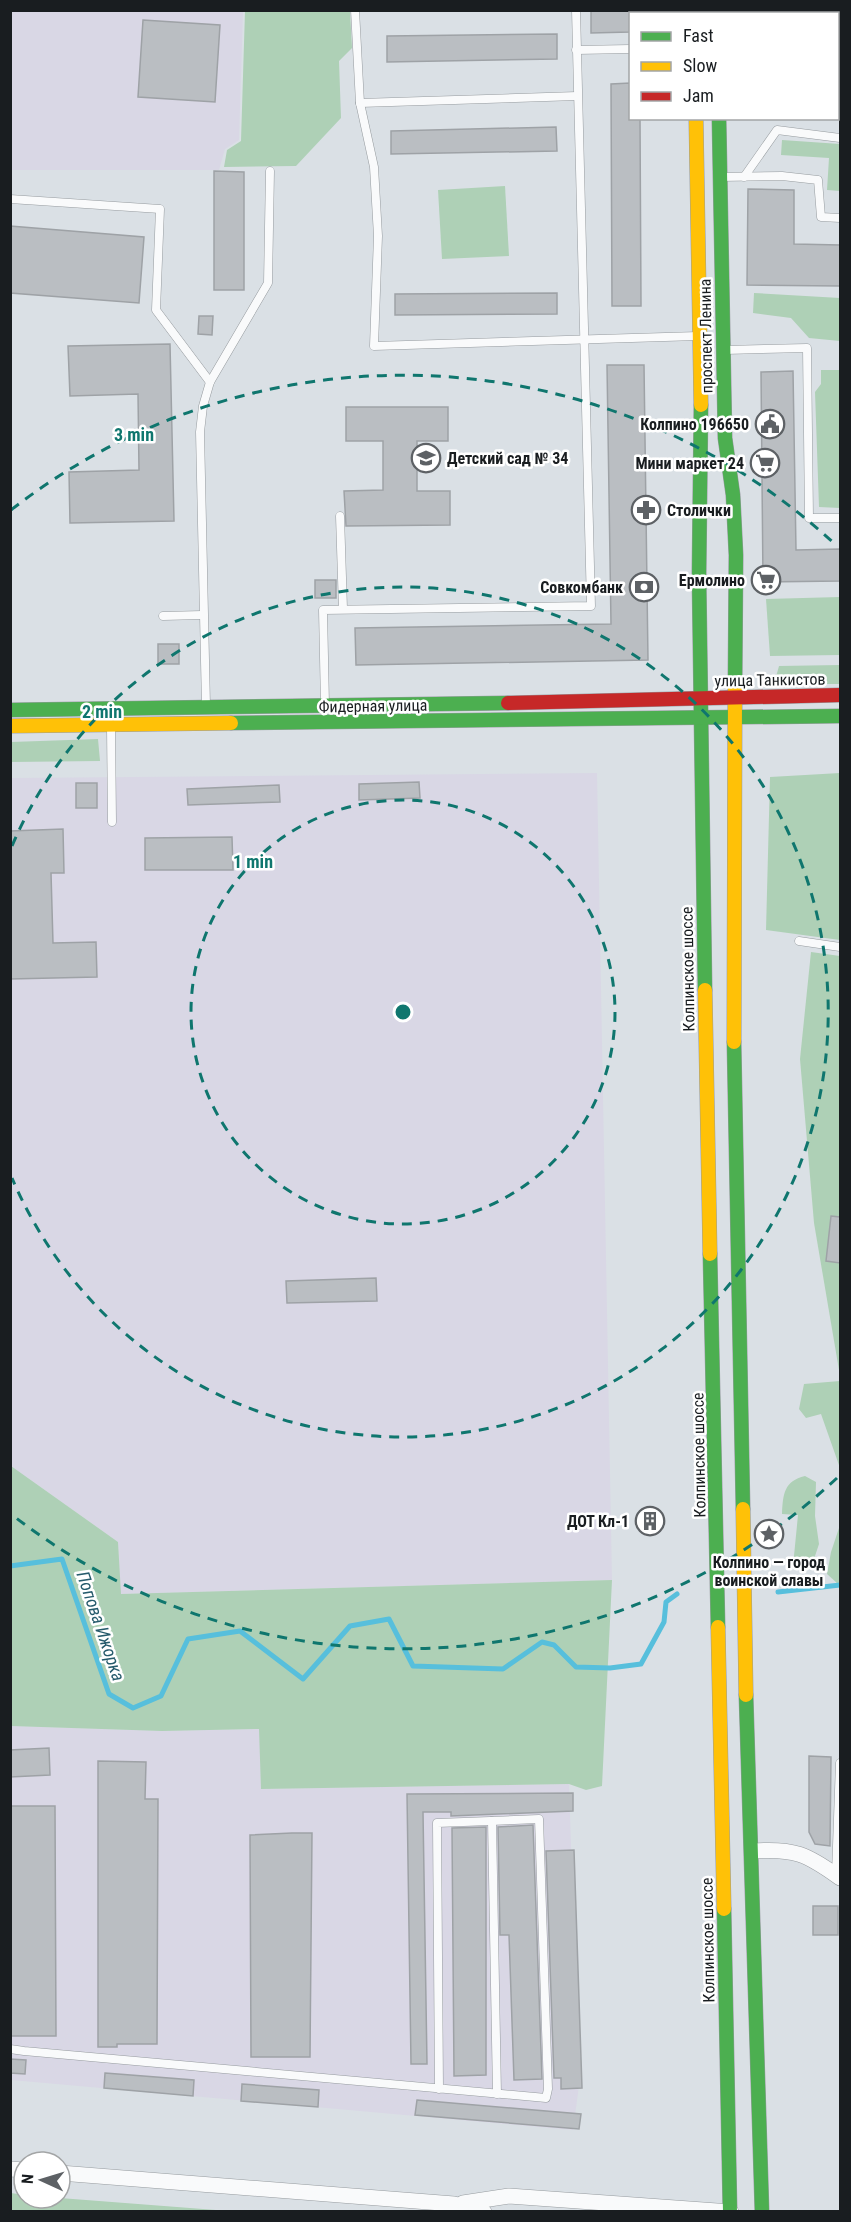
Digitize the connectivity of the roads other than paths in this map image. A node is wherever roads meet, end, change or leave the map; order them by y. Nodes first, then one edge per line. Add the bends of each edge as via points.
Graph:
1 (356, 10) edge
2 (576, 10) edge
3 (629, 49) edge
4 (576, 50) junction
5 (577, 96) junction
6 (360, 103) junction
7 (696, 120) edge
8 (719, 120) edge
9 (840, 138) edge
10 (270, 171) dead end
11 (720, 177) junction
12 (744, 177) junction
13 (10, 199) edge
14 (840, 218) edge
15 (700, 336) junction
16 (583, 338) junction
17 (723, 350) junction
18 (210, 382) junction
19 (340, 516) dead end
20 (840, 518) edge
21 (343, 609) junction
22 (202, 615) junction
23 (163, 616) dead end
24 (840, 695) edge
25 (700, 697) junction
26 (737, 697) junction
27 (325, 707) junction
28 (206, 708) junction
29 (111, 709) junction
30 (10, 710) edge
31 (840, 716) edge
32 (737, 717) junction
33 (701, 718) junction
34 (326, 723) junction
35 (206, 725) junction
36 (10, 726) edge
37 (111, 726) junction
38 (112, 822) dead end
39 (799, 941) dead end
40 (840, 947) edge
41 (840, 1763) edge
42 (492, 1821) junction
43 (753, 1851) junction
44 (838, 1876) edge
45 (10, 2049) edge
46 (439, 2089) junction
47 (497, 2094) junction
48 (72, 2174) edge
49 (454, 2204) junction
50 (484, 2211) edge
51 (730, 2211) edge
52 (762, 2211) edge

1 - 6 lane
2 - 4 lane
3 - 4 lane
4 - 5 lane
5 - 6 lane
5 - 16 lane
6 - 16 lane via 374,167 378,236 374,346
7 - 15 main road, проспект Ленина
8 - 11 main road, проспект Ленина
9 - 12 lane via 777,130
10 - 18 lane via 268,283
11 - 12 lane
11 - 17 main road, проспект Ленина
12 - 14 lane via 818,180 821,217
13 - 18 lane via 160,209 156,310
15 - 16 lane
15 - 25 main road, проспект Ленина
16 - 21 lane via 591,606
17 - 20 lane via 807,348 809,518
17 - 26 main road, проспект Ленина via 725,438 736,555
18 - 22 lane via 200,432
19 - 21 lane
21 - 27 lane via 323,610
22 - 23 lane
22 - 28 lane
24 - 26 main road, улица Танкистов
25 - 26 main road, улица Танкистов
25 - 27 main road, Фидерная улица
25 - 33 main road, Колпинское шоссе
26 - 32 main road
27 - 28 main road, Фидерная улица
27 - 34 street
28 - 29 main road, Фидерная улица
28 - 35 street
29 - 30 main road, Фидерная улица
29 - 37 street
31 - 32 main road
32 - 33 main road, Фидерная улица
32 - 43 main road via 735,1060 746,1679
33 - 34 main road, Фидерная улица
33 - 51 main road, Колпинское шоссе
34 - 35 main road, Фидерная улица
35 - 37 main road, Фидерная улица
36 - 37 main road, Фидерная улица
37 - 38 lane
39 - 40 lane
41 - 44 lane
42 - 46 lane via 437,1823
42 - 47 lane
42 - 47 lane via 539,1819 548,2089 546,2098
43 - 44 street via 785,1849 806,1856
43 - 52 main road
45 - 46 lane
46 - 47 lane
48 - 49 street
49 - 50 street
49 - 51 street via 509,2196

